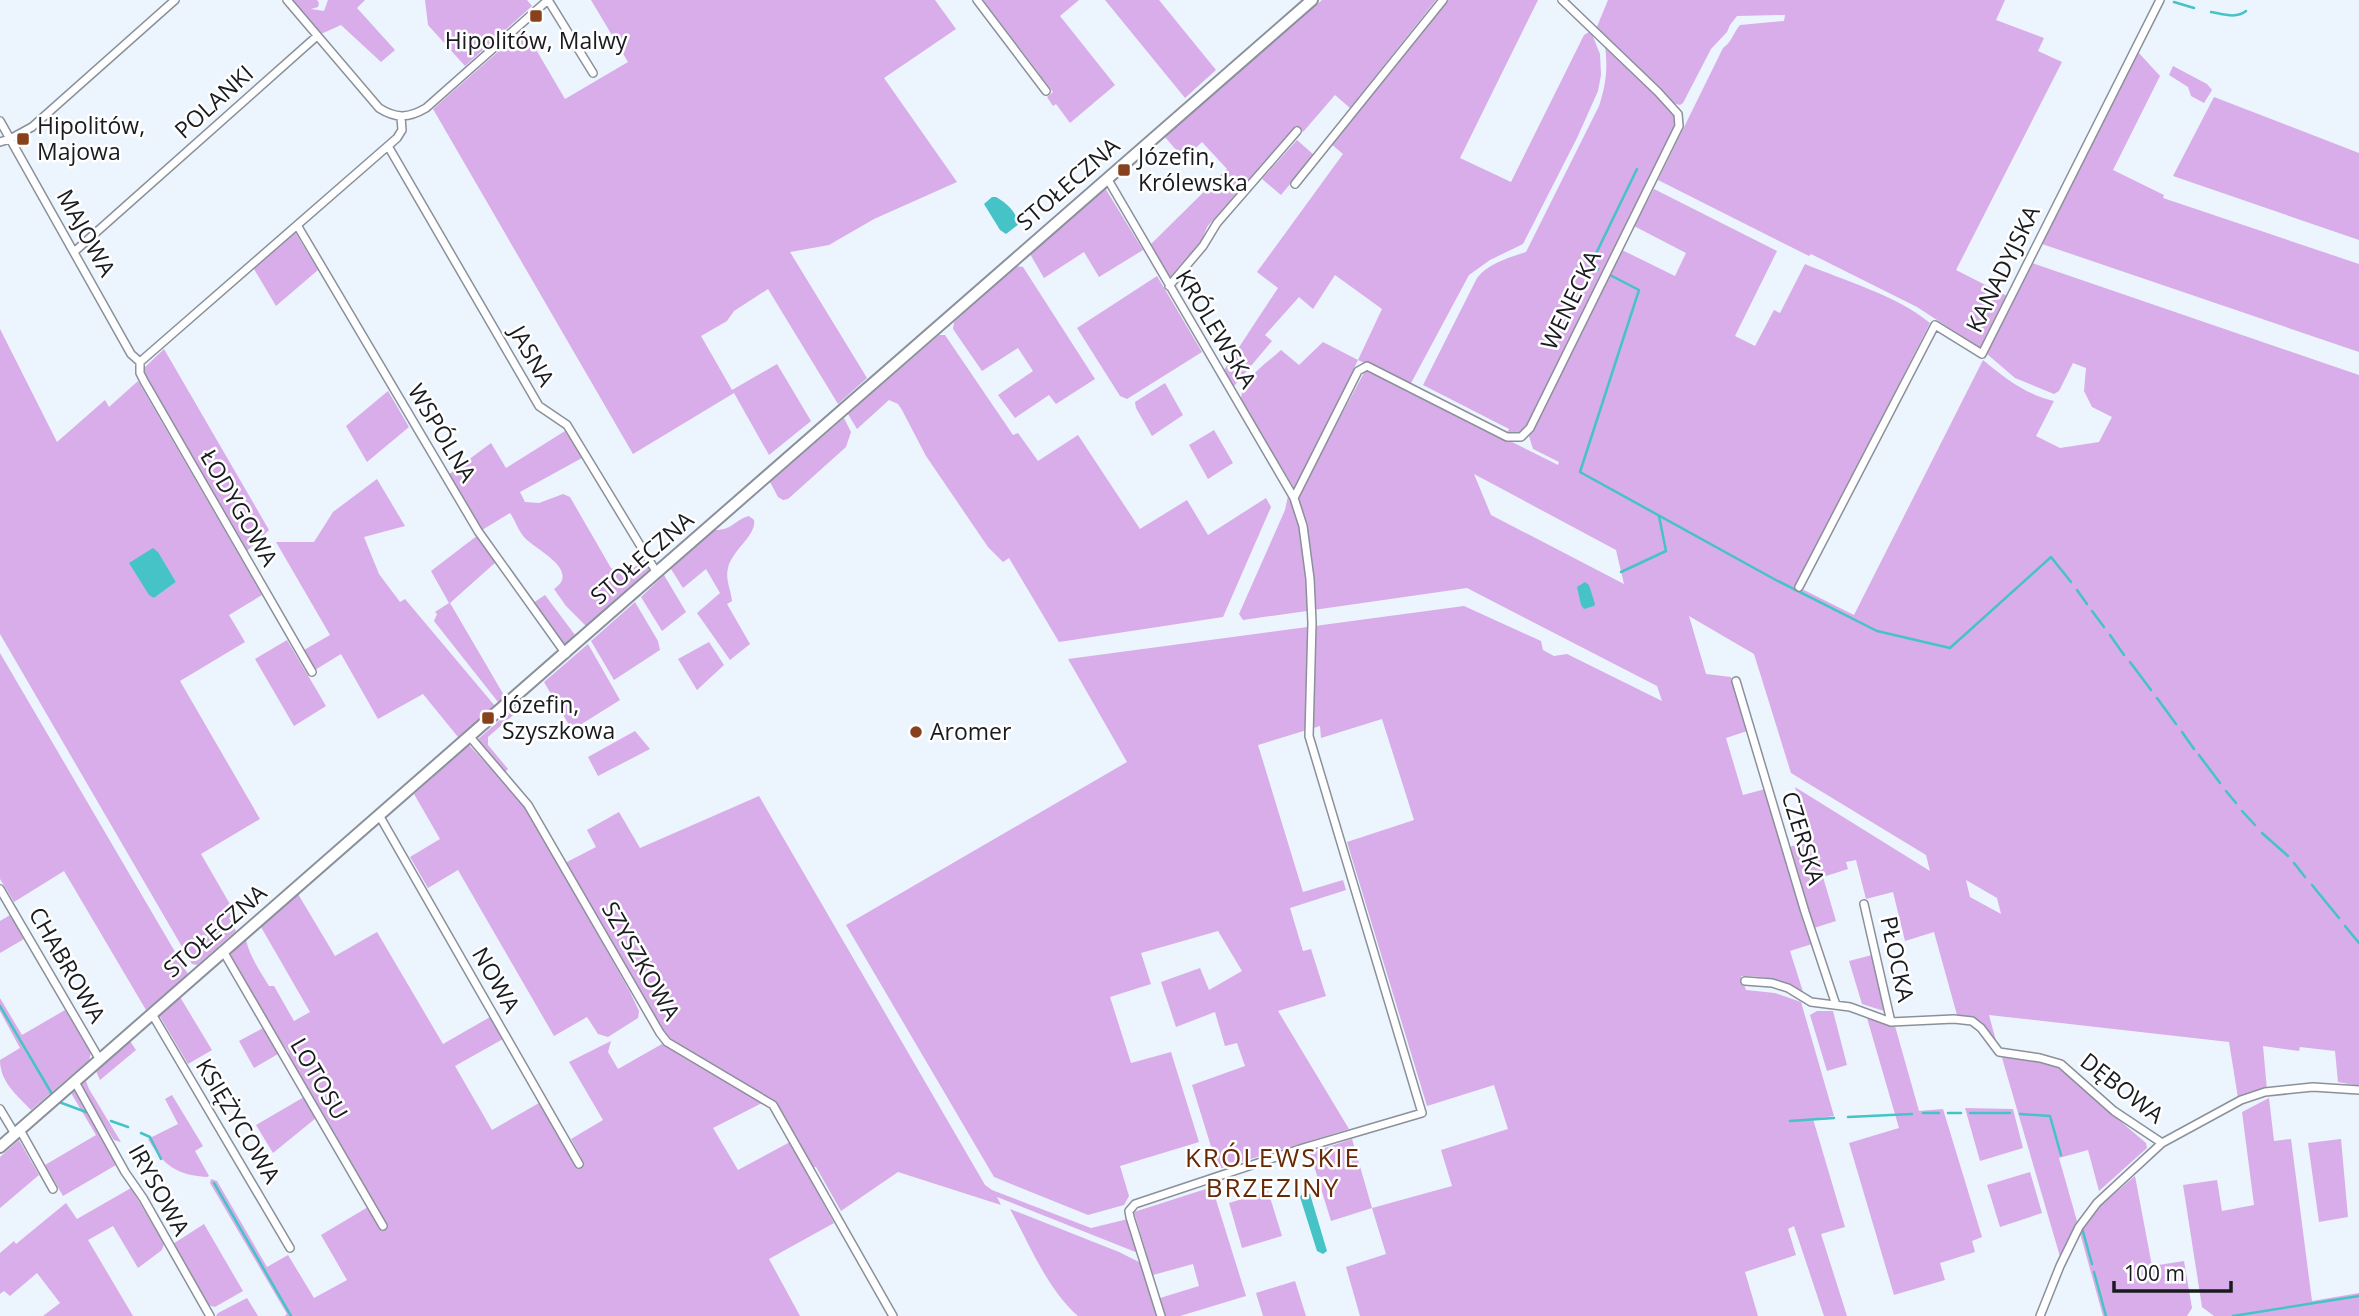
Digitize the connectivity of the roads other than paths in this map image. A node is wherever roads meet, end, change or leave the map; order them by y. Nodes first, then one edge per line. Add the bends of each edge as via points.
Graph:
1 (175, 0) edge
2 (287, 0) edge
3 (548, 0) edge
4 (977, 0) edge
5 (1312, 0) edge
6 (1443, 0) edge
7 (1562, 0) edge
8 (2160, 0) edge
9 (317, 36) junction
10 (593, 73) dead end
11 (1046, 91) dead end
12 (401, 117) junction
13 (0, 121) edge
14 (1297, 131) dead end
15 (10, 139) junction
16 (0, 142) edge
17 (388, 146) junction
18 (1107, 178) junction
19 (1295, 184) dead end
20 (297, 225) junction
21 (74, 252) junction
22 (1168, 286) junction
23 (140, 362) junction
24 (1294, 498) junction
25 (657, 573) junction
26 (1799, 587) dead end
27 (566, 654) junction
28 (312, 671) dead end
29 (1736, 681) dead end
30 (470, 737) junction
31 (379, 815) junction
32 (0, 889) edge
33 (1864, 904) dead end
34 (223, 951) junction
35 (1745, 981) dead end
36 (1836, 1005) junction
37 (152, 1014) junction
38 (1891, 1022) junction
39 (100, 1060) junction
40 (75, 1082) junction
41 (2359, 1090) edge
42 (0, 1109) edge
43 (17, 1132) junction
44 (2162, 1143) junction
45 (0, 1147) edge
46 (579, 1164) dead end
47 (53, 1189) dead end
48 (383, 1226) dead end
49 (290, 1248) dead end
50 (210, 1316) edge
51 (893, 1316) edge
52 (1161, 1316) edge
53 (2040, 1316) edge

1 - 15 street via 32,127
2 - 9 street
3 - 10 street
3 - 12 street via 426,108
4 - 11 street
5 - 18 street, STOŁECZNA
6 - 19 street
7 - 24 street, WENECKA via 1658,92 1680,120 1525,434 1507,437 1367,366 1358,371
8 - 26 street, KANADYJSKA via 1982,354 1935,325
9 - 12 street via 379,108
9 - 21 street, POLANKI
12 - 17 street via 399,136
13 - 15 street, MAJOWA
14 - 22 street
15 - 16 street
15 - 21 street, MAJOWA
17 - 20 street
17 - 25 street, JASNA via 539,407 567,425
18 - 22 street, KRÓLEWSKA
18 - 25 street, STOŁECZNA
20 - 23 street
20 - 27 street, WSPÓLNA via 478,531
21 - 23 street, MAJOWA via 131,354
22 - 24 street, KRÓLEWSKA
23 - 28 street, ŁODYGOWA via 144,382
24 - 52 street, KRÓLEWSKA via 1310,579 1309,736 1422,1113 1135,1204 1130,1217
25 - 27 street, STOŁECZNA
27 - 30 street, STOŁECZNA
29 - 36 street, CZERSKA
30 - 31 street, STOŁECZNA
30 - 51 street, SZYSZKOWA via 528,805 667,1042 773,1105
31 - 34 street, STOŁECZNA
31 - 46 street, NOWA
32 - 39 street, CHABROWA
33 - 38 street, PŁOCKA
34 - 37 street, STOŁECZNA
34 - 48 street, LOTOSU
35 - 36 street, DĘBOWA via 1772,983 1811,1002
36 - 38 street, DĘBOWA
37 - 39 street, STOŁECZNA
37 - 49 street, KSIĘŻYCOWA
38 - 44 street, DĘBOWA via 1972,1021 1999,1052 2061,1064 2114,1111
39 - 40 street, STOŁECZNA
40 - 43 street, STOŁECZNA
40 - 50 street, IRYSOWA
41 - 44 street via 2313,1087 2264,1092
42 - 43 street
43 - 45 street, STOŁECZNA
43 - 47 street
44 - 53 street via 2079,1227

